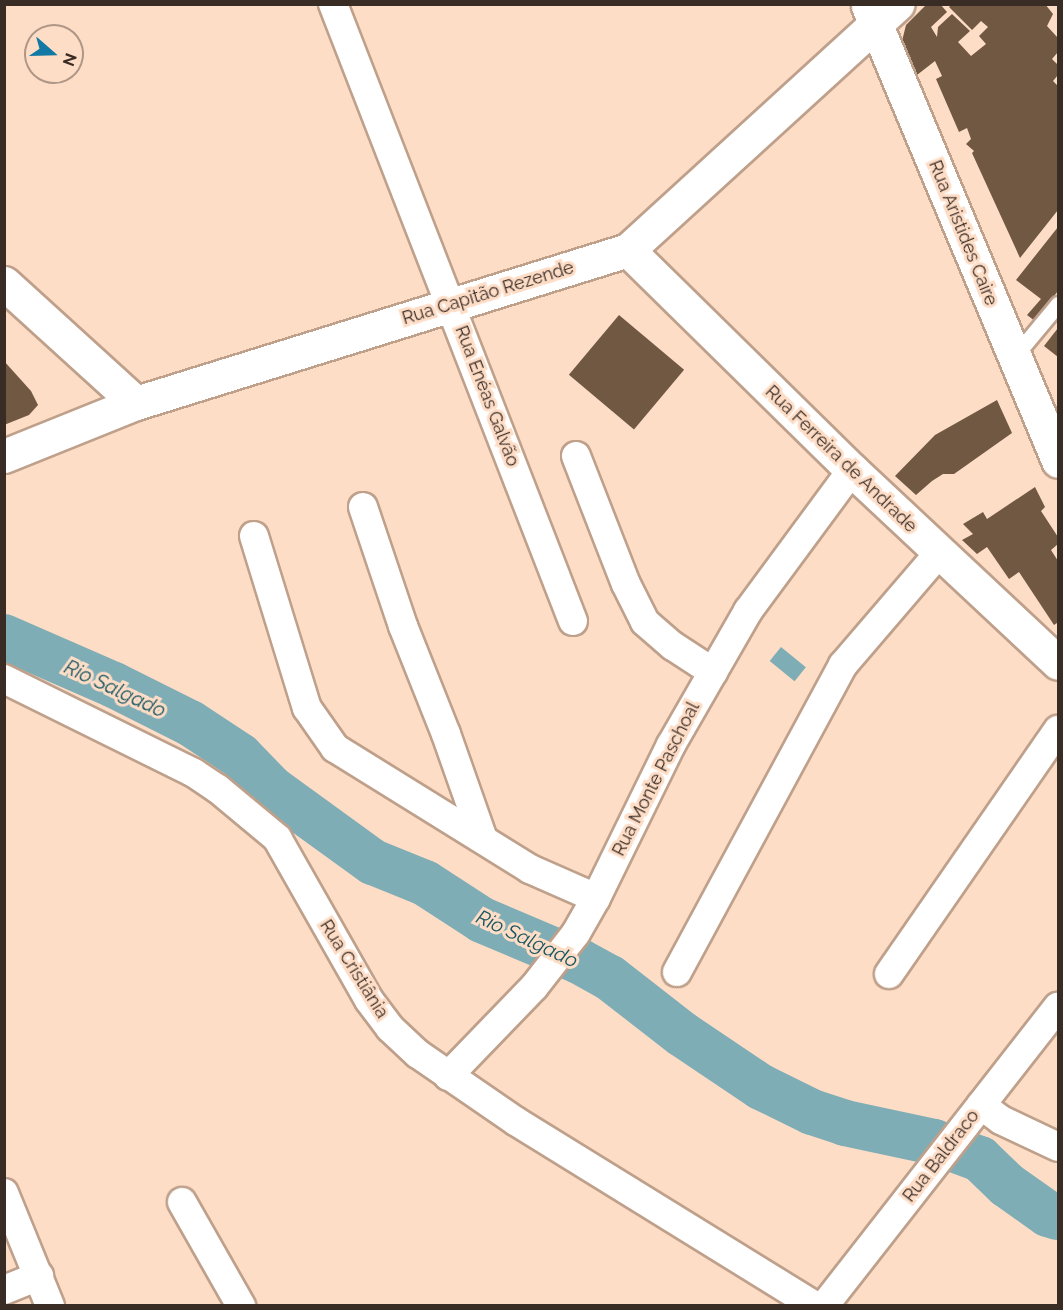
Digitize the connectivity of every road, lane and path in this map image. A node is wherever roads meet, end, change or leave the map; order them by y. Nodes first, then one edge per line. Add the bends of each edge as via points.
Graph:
1 (333, 4) edge
2 (880, 11) edge
3 (628, 250) junction
4 (4, 283) edge
5 (1059, 304) edge
6 (452, 305) junction
7 (1014, 357) junction
8 (136, 403) junction
9 (4, 456) edge
10 (576, 456) dead end
11 (1059, 461) edge
12 (852, 470) junction
13 (363, 507) dead end
14 (254, 536) dead end
15 (939, 553) junction
16 (573, 621) dead end
17 (1059, 663) edge
18 (713, 672) junction
19 (4, 679) edge
20 (1059, 730) edge
21 (483, 839) junction
22 (597, 898) junction
23 (677, 972) dead end
24 (889, 974) dead end
25 (1059, 1006) edge
26 (448, 1076) junction
27 (977, 1109) junction
28 (1059, 1147) edge
29 (4, 1193) edge
30 (182, 1202) dead end
31 (39, 1276) junction
32 (4, 1290) edge
33 (50, 1305) edge
34 (241, 1305) edge
35 (815, 1305) edge
36 (824, 1305) edge

1 - 6 street, Rua Enéas Galvão
2 - 3 street, Rua Capitão Rezende
2 - 7 street, Rua Aristides Caire
3 - 6 street, Rua Capitão Rezende
3 - 12 street, Rua Ferreira de Andrade
4 - 8 street
5 - 7 lane
6 - 8 street, Rua Capitão Rezende
6 - 16 street, Rua Enéas Galvão
7 - 11 street, Rua Aristides Caire
8 - 9 street, Rua Capitão Rezende
10 - 18 street via 645,622
12 - 15 street, Rua Ferreira de Andrade
12 - 18 street, Rua Monte Paschoal via 748,612
13 - 21 street
14 - 21 street via 307,708 324,735 345,756
15 - 17 street, Rua Ferreira de Andrade
15 - 23 street via 843,665
18 - 22 street, Rua Monte Paschoal via 671,745
19 - 26 street, Rua Cristiânia via 194,773 277,838 369,1000 397,1034
20 - 24 street
21 - 22 street via 530,869
22 - 26 street, Rua Monte Paschoal via 576,933 534,987
25 - 27 street, Rua Baldraco
26 - 35 street, Rua Cristiânia
27 - 28 street
27 - 36 street, Rua Baldraco
29 - 31 street
30 - 34 street
31 - 32 street
31 - 33 street

